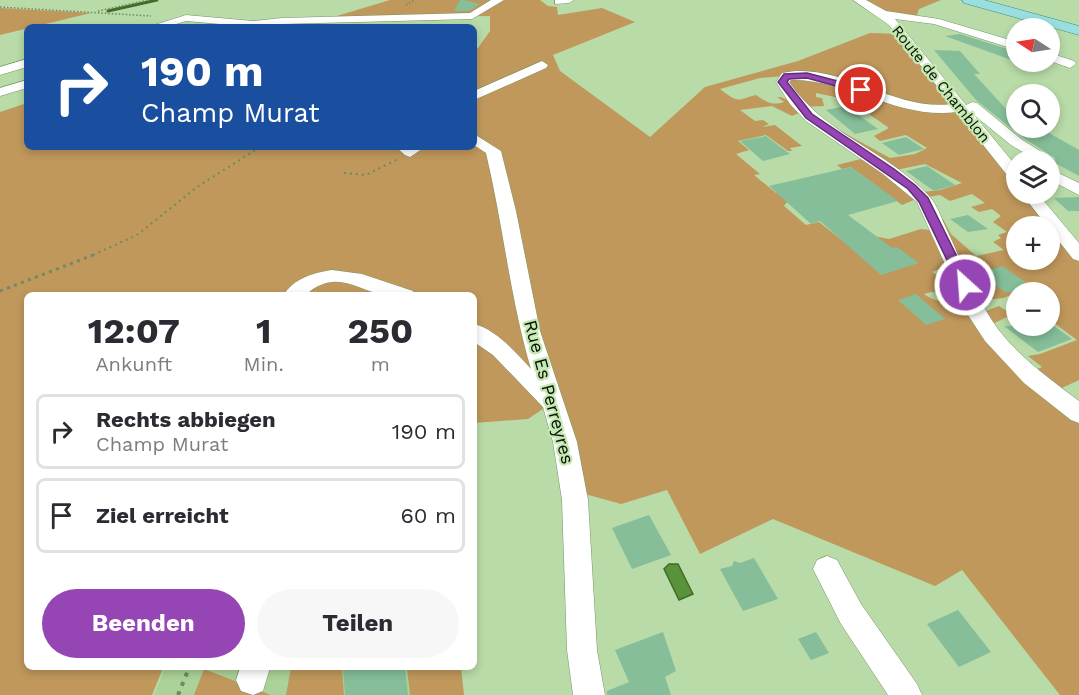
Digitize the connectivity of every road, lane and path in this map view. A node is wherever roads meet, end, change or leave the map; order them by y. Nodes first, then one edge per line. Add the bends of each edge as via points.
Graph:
1 (148, 0) edge
2 (483, 0) edge
3 (499, 0) edge
4 (858, 0) edge
5 (969, 0) edge
6 (0, 7) edge
7 (456, 9) dead end
8 (93, 12) junction
9 (883, 14) junction
10 (152, 21) edge
11 (425, 22) edge
12 (253, 23) junction
13 (248, 24) edge
14 (1079, 31) edge
15 (1006, 43) edge
16 (1060, 60) edge
17 (24, 64) edge
18 (1070, 64) dead end
19 (542, 65) dead end
20 (0, 71) edge
21 (24, 85) edge
22 (0, 92) edge
23 (477, 95) edge
24 (955, 101) junction
25 (477, 140) edge
26 (255, 150) edge
27 (408, 150) edge
28 (1029, 150) edge
29 (999, 154) junction
30 (1006, 156) edge
31 (1006, 163) edge
32 (1060, 169) edge
33 (344, 173) dead end
34 (1079, 179) edge
35 (1060, 180) edge
36 (1079, 190) edge
37 (1038, 204) edge
38 (1079, 255) edge
39 (0, 291) edge
40 (294, 292) edge
41 (396, 292) edge
42 (477, 333) edge
43 (551, 403) junction
44 (1079, 414) edge
45 (827, 569) dead end
46 (188, 670) edge
47 (178, 695) edge
48 (589, 695) edge
49 (906, 695) edge

1 - 8 path
2 - 7 street via 468,9
3 - 11 street via 472,16
4 - 9 street, Route de Chamblon
5 - 14 main road
6 - 8 path
8 - 10 path
9 - 15 street via 935,21
9 - 24 street, Route de Chamblon
10 - 12 street via 186,18
11 - 12 street
12 - 13 street
16 - 18 street
17 - 20 street
19 - 23 street
21 - 22 street
24 - 28 street via 968,103
24 - 29 street, Route de Chamblon
24 - 44 street via 949,110 921,106 807,75 787,76 782,82 809,116 891,171 924,200 992,336 1032,377
25 - 43 street, Rue Es Perreyres via 492,152 508,212 530,331
26 - 39 path via 196,187 136,235
27 - 33 path via 370,175 356,178
29 - 30 street
29 - 31 street, Route de Chamblon
32 - 34 street
35 - 36 street
37 - 38 street
40 - 41 street via 302,283 326,276 358,277
42 - 43 street via 500,350
43 - 48 street, Rue Es Perreyres via 565,442 575,500 582,650
45 - 49 street via 851,614
46 - 47 path

